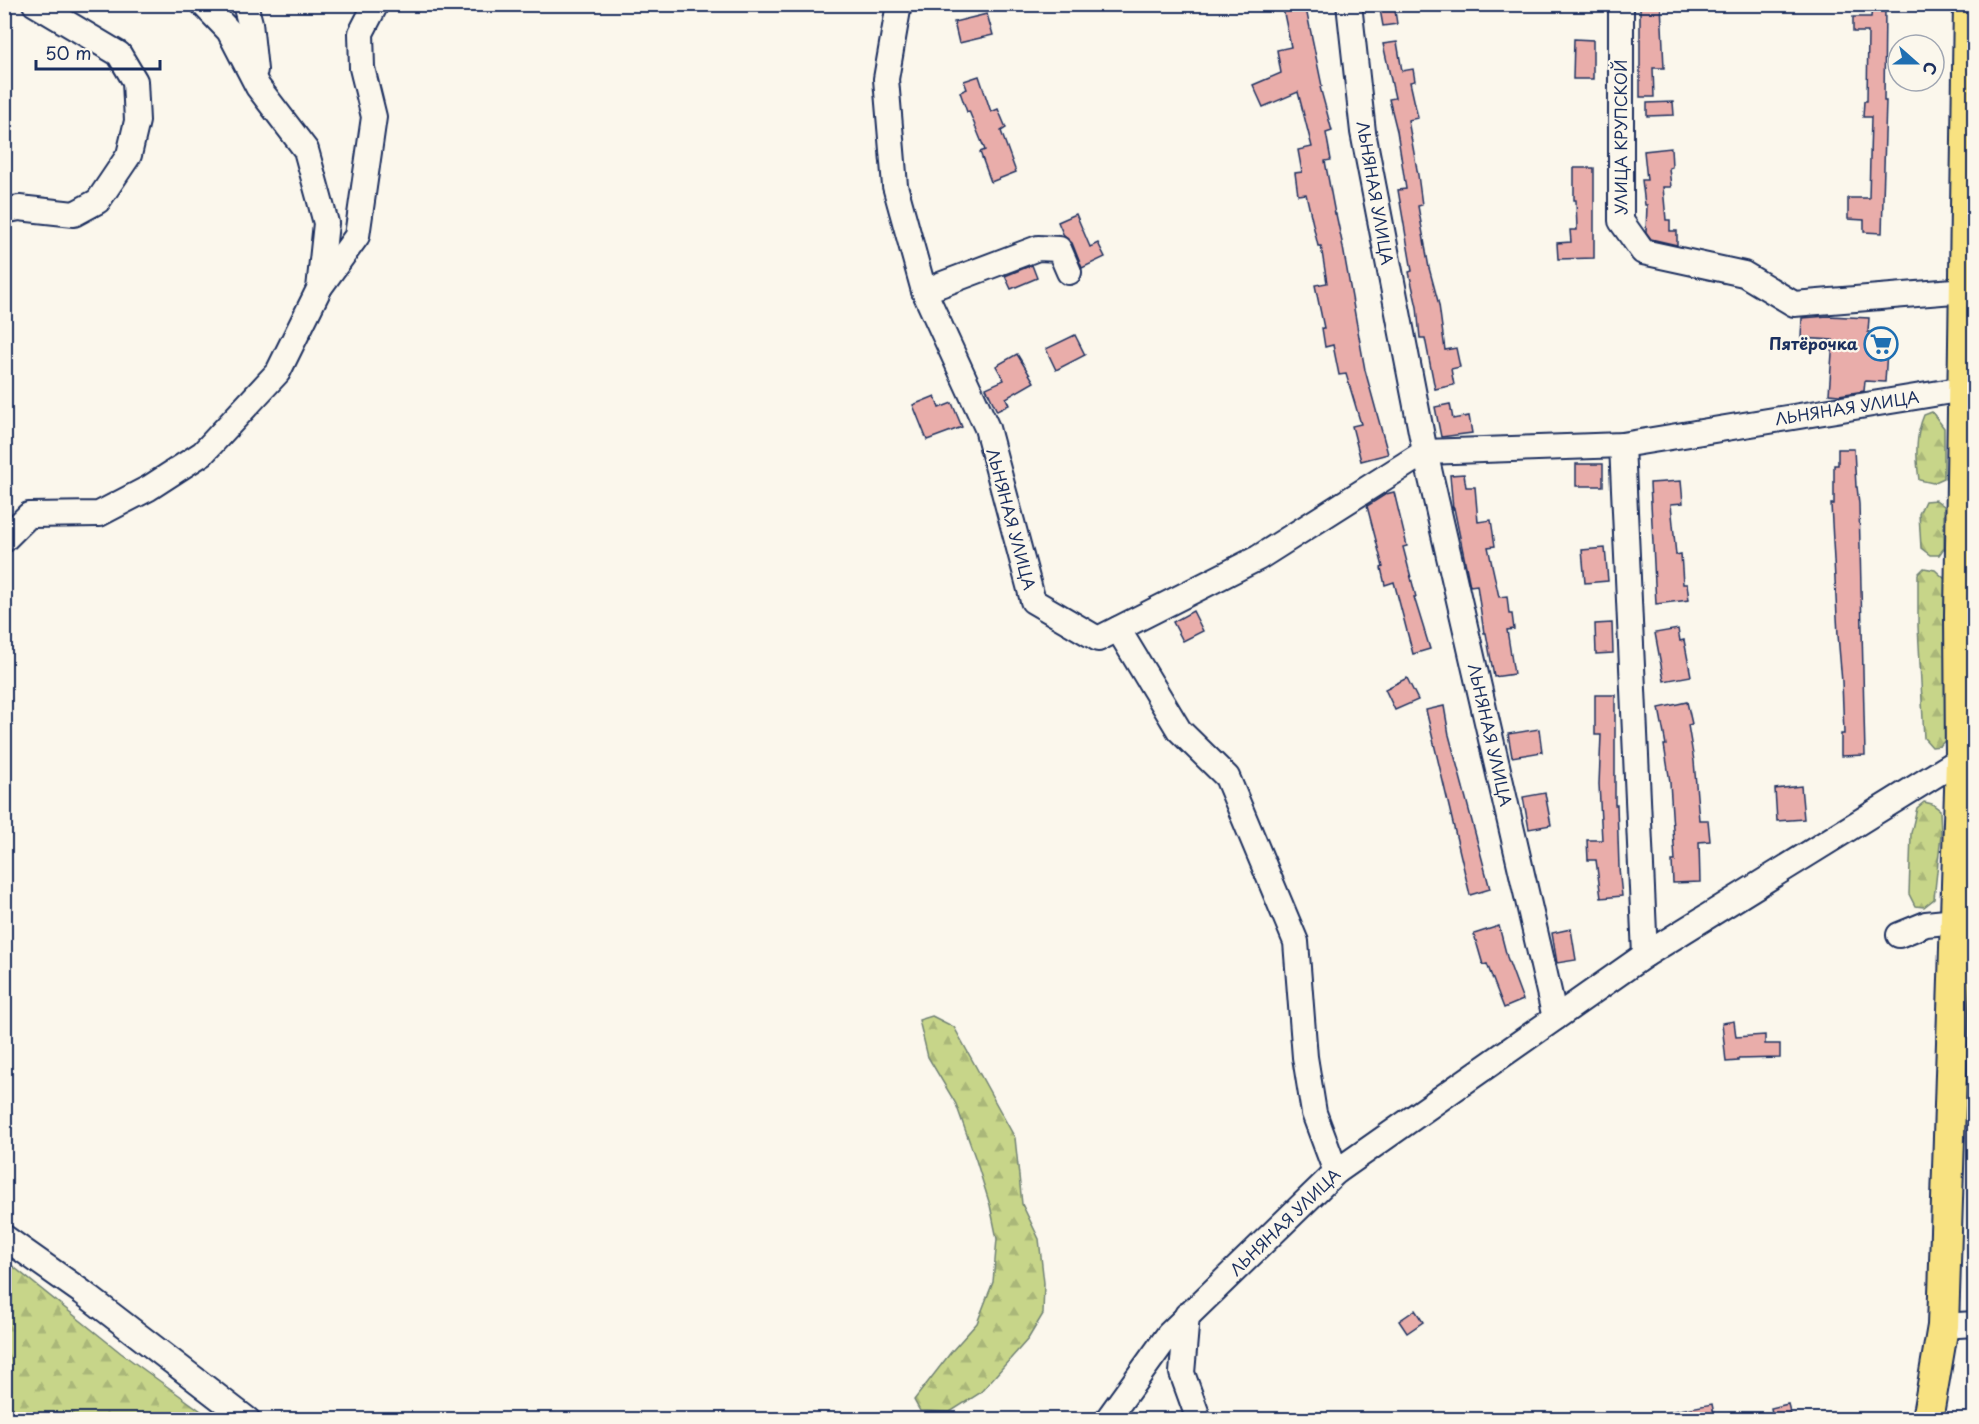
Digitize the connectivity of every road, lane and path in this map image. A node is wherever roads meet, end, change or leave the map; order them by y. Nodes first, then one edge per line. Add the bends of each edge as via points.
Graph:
1 (35, 4) edge
2 (203, 4) edge
3 (245, 4) edge
4 (376, 4) edge
5 (899, 4) edge
6 (1349, 4) edge
7 (1621, 4) edge
8 (1969, 4) edge
9 (258, 87) junction
10 (1971, 154) edge
11 (4, 211) edge
12 (1069, 273) dead end
13 (319, 289) junction
14 (924, 291) junction
15 (1968, 307) edge
16 (1964, 389) junction
17 (1622, 445) junction
18 (1425, 452) junction
19 (4, 540) edge
20 (1967, 613) edge
21 (1118, 629) junction
22 (1968, 704) edge
23 (1961, 759) junction
24 (1956, 921) junction
25 (1899, 935) dead end
26 (1645, 955) junction
27 (1555, 1018) junction
28 (1336, 1172) junction
29 (4, 1237) edge
30 (1188, 1316) junction
31 (1974, 1324) edge
32 (1943, 1326) junction
33 (248, 1419) edge
34 (1107, 1419) edge
35 (1199, 1419) edge
36 (1927, 1419) edge

1 - 11 street via 119,54 135,81 136,121 129,155 98,201 74,214 19,208
2 - 9 street via 229,31
3 - 9 street
4 - 13 street via 361,33 362,68 374,117 357,236
5 - 14 street, ЛЬНЯНАЯ УЛИЦА via 886,79 895,186
6 - 18 street, ЛЬНЯНАЯ УЛИЦА via 1363,132
7 - 15 street, УЛИЦА КРУПСКОЙ via 1621,221 1643,252 1744,274 1794,304
8 - 10 main road
9 - 13 street via 306,150 326,223
10 - 15 main road
12 - 14 street via 1059,249 1038,248
13 - 19 street via 278,372 203,453 99,514 29,515
14 - 21 street, ЛЬНЯНАЯ УЛИЦА via 987,428 1033,601 1098,639
15 - 16 main road
16 - 17 street, ЛЬНЯНАЯ УЛИЦА
16 - 20 main road
17 - 18 street, ЛЬНЯНАЯ УЛИЦА
17 - 26 street
18 - 21 street, ЛЬНЯНАЯ УЛИЦА via 1258,558
18 - 27 street, ЛЬНЯНАЯ УЛИЦА
20 - 22 main road
21 - 28 street via 1179,730 1227,777 1296,942 1305,1057 1314,1113
22 - 23 main road
23 - 24 main road
23 - 26 street, ЛЬНЯНАЯ УЛИЦА
24 - 25 street via 1926,924
24 - 32 main road
26 - 27 street, ЛЬНЯНАЯ УЛИЦА
27 - 28 street, ЛЬНЯНАЯ УЛИЦА
28 - 30 street, ЛЬНЯНАЯ УЛИЦА
29 - 33 street
30 - 34 street, ЛЬНЯНАЯ УЛИЦА via 1169,1334
30 - 35 street via 1182,1374
31 - 32 street
32 - 36 main road

